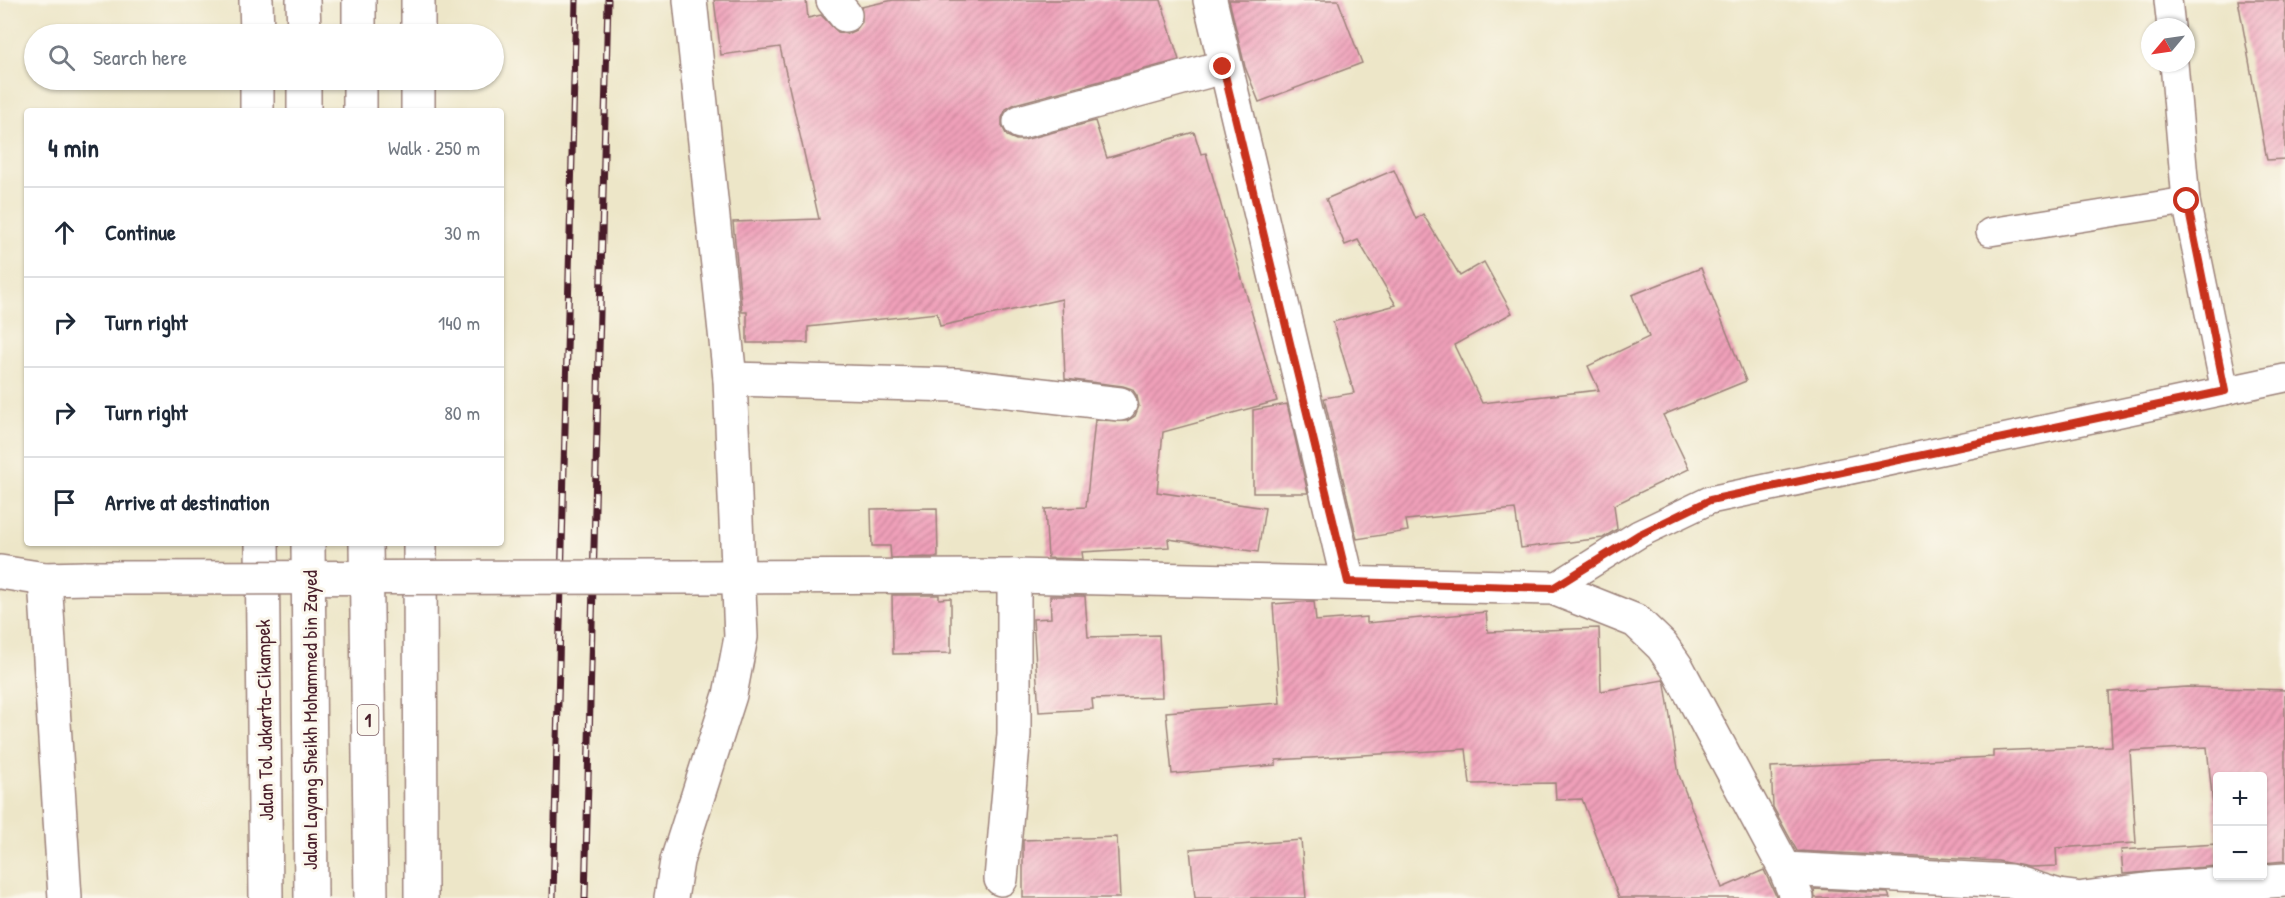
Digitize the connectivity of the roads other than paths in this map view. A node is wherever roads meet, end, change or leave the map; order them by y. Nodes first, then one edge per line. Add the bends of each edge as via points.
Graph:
1 (256, 0) edge
2 (303, 0) edge
3 (358, 0) edge
4 (418, 0) edge
5 (690, 0) edge
6 (1209, 0) edge
7 (2168, 0) edge
8 (2169, 18) edge
9 (257, 24) edge
10 (304, 24) edge
11 (359, 24) edge
12 (418, 24) edge
13 (1223, 67) junction
14 (2175, 72) edge
15 (257, 90) edge
16 (304, 90) edge
17 (360, 90) edge
18 (418, 90) edge
19 (257, 108) edge
20 (304, 108) edge
21 (360, 108) edge
22 (418, 108) edge
23 (1020, 122) dead end
24 (2187, 201) junction
25 (1990, 232) dead end
26 (2285, 378) edge
27 (730, 379) junction
28 (2225, 391) junction
29 (1120, 404) dead end
30 (262, 546) edge
31 (308, 546) edge
32 (366, 546) edge
33 (420, 546) edge
34 (0, 572) edge
35 (1014, 576) junction
36 (45, 579) junction
37 (740, 579) junction
38 (1348, 582) junction
39 (1553, 588) junction
40 (1001, 879) dead end
41 (2285, 880) edge
42 (1791, 884) edge
43 (65, 898) edge
44 (266, 898) edge
45 (311, 898) edge
46 (371, 898) edge
47 (421, 898) edge
48 (671, 898) edge
49 (2075, 898) edge
50 (2084, 898) edge

1 - 9 main road
2 - 10 main road
3 - 11 main road
4 - 12 main road
5 - 27 main road
6 - 13 main road
7 - 8 lane
13 - 23 main road
13 - 38 main road
14 - 24 lane
15 - 19 main road
16 - 20 main road
17 - 21 main road
18 - 22 main road
24 - 25 lane
24 - 28 lane
26 - 28 lane
27 - 29 main road via 956,385
27 - 37 main road
28 - 39 lane via 1710,500 1640,534
30 - 44 main road, Jalan Tol Jakarta–Cikampek
31 - 45 main road, Jalan Layang Sheikh Mohammed bin Zayed, bridge
32 - 46 main road, 1, bridge
33 - 47 main road
34 - 36 main road
35 - 37 main road
35 - 38 main road
35 - 40 main road via 1014,734
36 - 37 main road, bridge
36 - 43 main road
37 - 48 main road via 741,637 730,695 677,861
38 - 39 main road
39 - 42 main road via 1636,621 1662,646 1678,669
41 - 50 main road
42 - 49 main road via 2010,881

